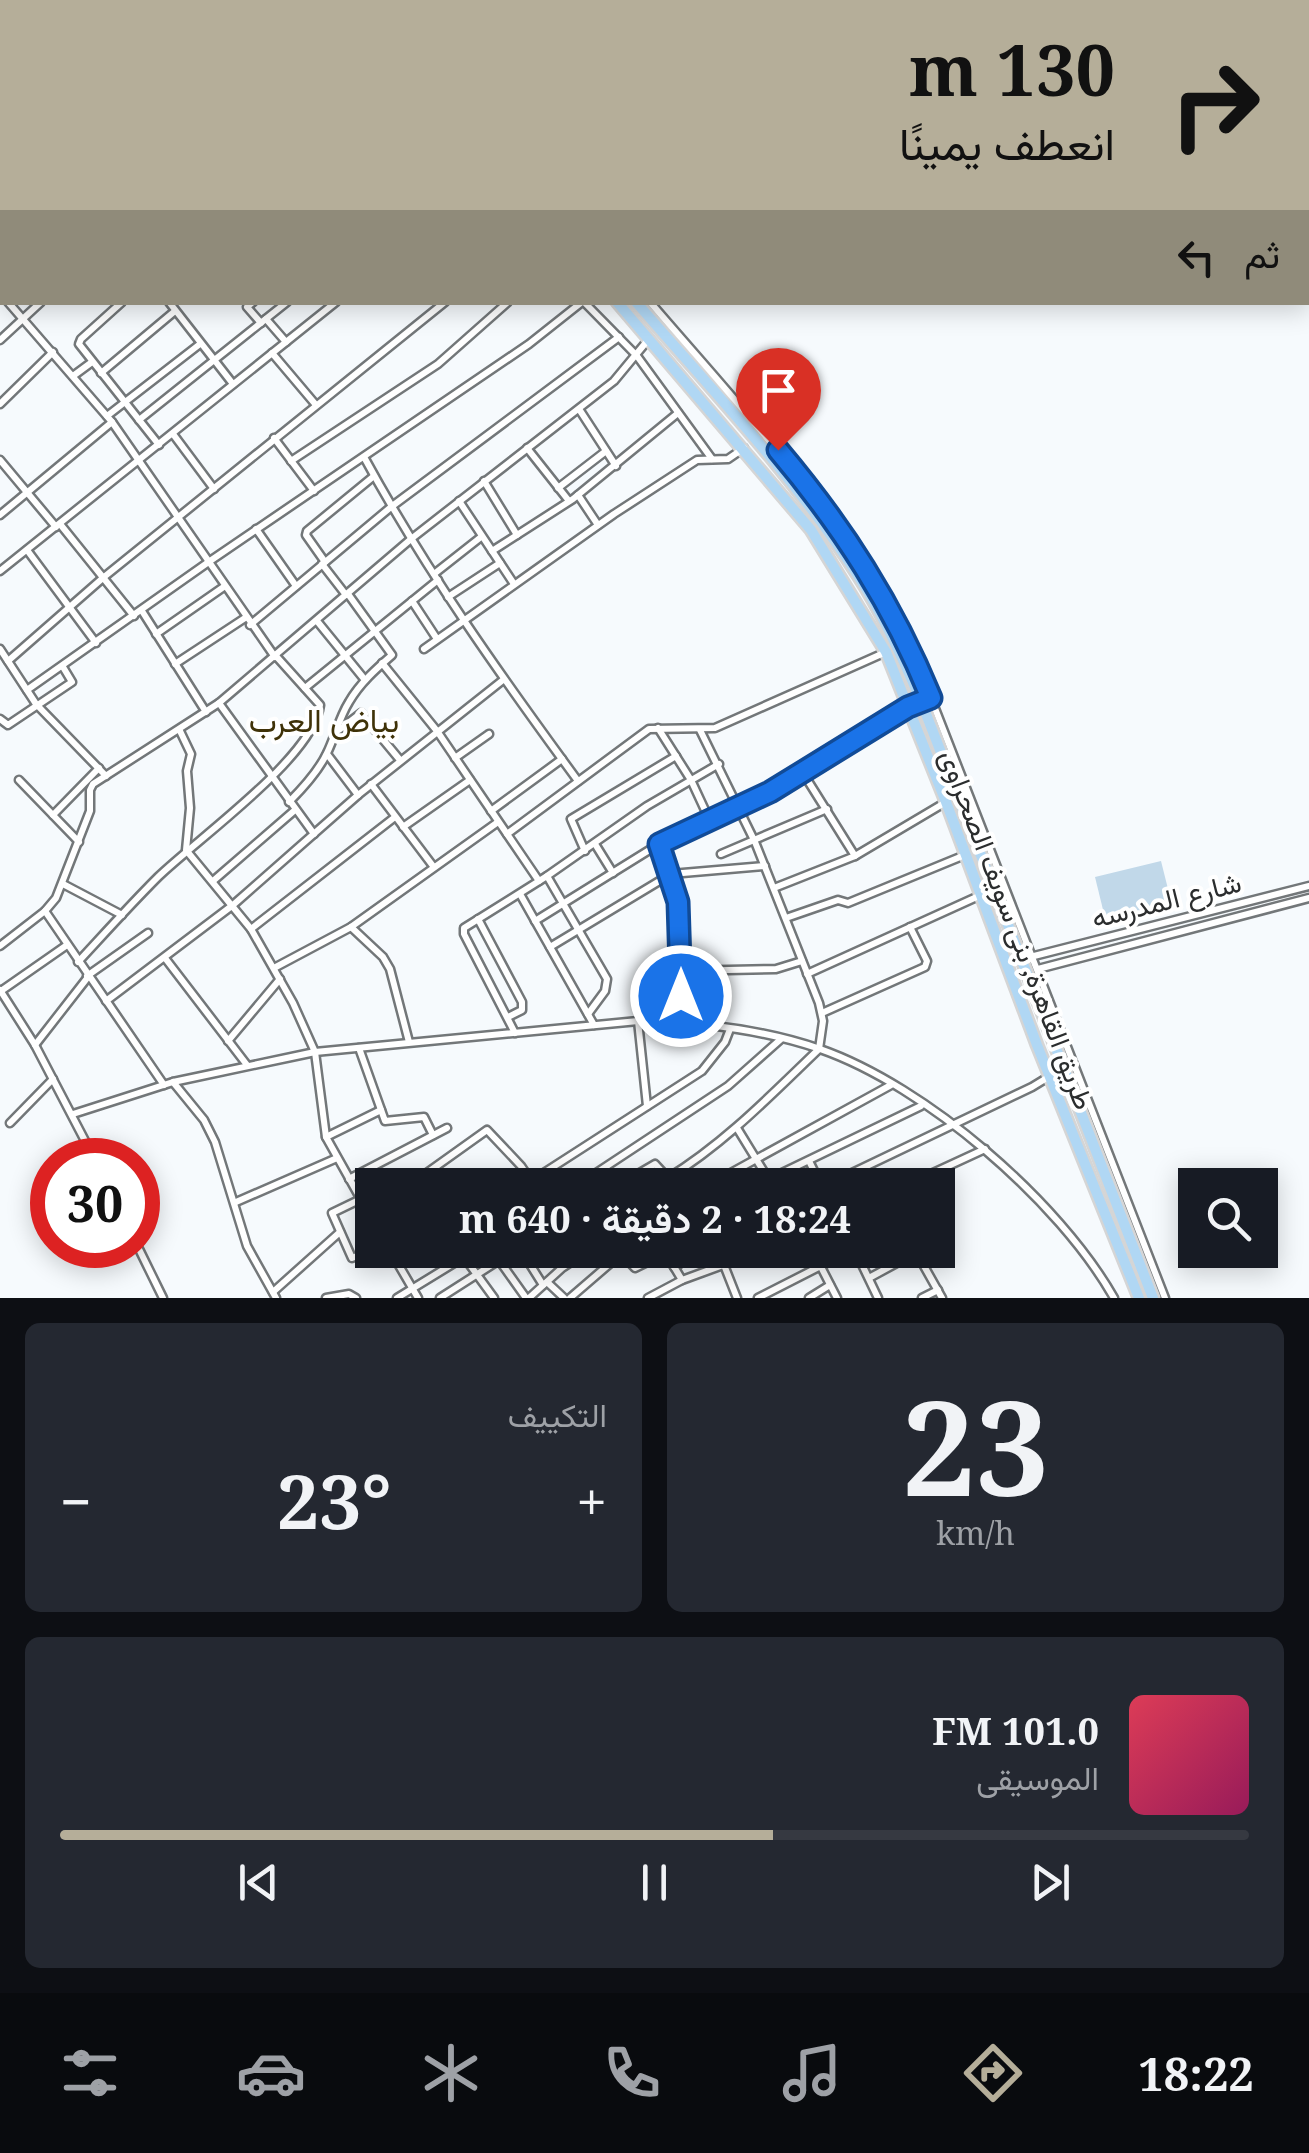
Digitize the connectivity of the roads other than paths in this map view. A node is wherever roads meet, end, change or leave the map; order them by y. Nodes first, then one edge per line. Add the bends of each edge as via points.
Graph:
1 (11, 305) edge
2 (38, 305) edge
3 (119, 305) edge
4 (170, 305) edge
5 (249, 305) edge
6 (283, 305) edge
7 (332, 305) edge
8 (440, 305) edge
9 (505, 305) edge
10 (579, 305) edge
11 (586, 305) edge
12 (620, 305) edge
13 (639, 305) edge
14 (653, 305) edge
15 (174, 310) junction
16 (24, 318) junction
17 (264, 321) junction
18 (619, 336) junction
19 (649, 339) junction
20 (0, 340) edge
21 (286, 342) junction
22 (200, 344) junction
23 (53, 352) junction
24 (272, 353) junction
25 (637, 356) junction
26 (214, 360) junction
27 (92, 362) junction
28 (100, 373) junction
29 (73, 376) junction
30 (233, 384) junction
31 (125, 402) junction
32 (0, 404) edge
33 (316, 405) junction
34 (578, 409) junction
35 (678, 413) junction
36 (109, 419) junction
37 (139, 420) junction
38 (173, 434) junction
39 (274, 438) junction
40 (159, 444) junction
41 (527, 448) junction
42 (744, 448) junction
43 (606, 451) junction
44 (364, 457) junction
45 (712, 459) junction
46 (0, 460) edge
47 (139, 460) junction
48 (292, 460) junction
49 (616, 466) junction
50 (374, 476) junction
51 (484, 482) junction
52 (558, 488) junction
53 (214, 489) junction
54 (314, 490) junction
55 (27, 491) junction
56 (578, 495) junction
57 (459, 501) junction
58 (569, 502) junction
59 (391, 507) junction
60 (0, 515) edge
61 (178, 516) junction
62 (598, 525) junction
63 (58, 526) junction
64 (256, 530) junction
65 (517, 535) junction
66 (481, 537) junction
67 (411, 540) junction
68 (27, 550) junction
69 (492, 551) junction
70 (0, 554) edge
71 (210, 561) junction
72 (323, 563) junction
73 (500, 563) junction
74 (9, 564) junction
75 (0, 571) edge
76 (104, 577) junction
77 (436, 577) junction
78 (514, 584) junction
79 (225, 586) junction
80 (296, 586) junction
81 (347, 595) junction
82 (448, 597) junction
83 (412, 602) junction
84 (69, 607) junction
85 (138, 614) junction
86 (462, 619) junction
87 (248, 621) junction
88 (317, 621) junction
89 (376, 629) junction
90 (156, 634) junction
91 (437, 639) junction
92 (96, 643) junction
93 (0, 649) edge
94 (424, 650) dead end
95 (886, 652) junction
96 (342, 655) junction
97 (276, 657) junction
98 (8, 661) junction
99 (382, 663) junction
100 (175, 664) junction
101 (63, 666) junction
102 (365, 680) junction
103 (503, 680) junction
104 (919, 682) junction
105 (305, 688) junction
106 (27, 690) junction
107 (926, 699) junction
108 (219, 703) junction
109 (36, 704) junction
110 (908, 707) junction
111 (206, 712) junction
112 (0, 719) edge
113 (658, 728) junction
114 (180, 730) junction
115 (700, 730) junction
116 (437, 731) junction
117 (336, 732) junction
118 (490, 734) dead end
119 (327, 754) junction
120 (676, 756) junction
121 (455, 758) junction
122 (562, 759) junction
123 (400, 760) junction
124 (719, 764) junction
125 (99, 768) junction
126 (803, 773) junction
127 (106, 776) junction
128 (270, 776) junction
129 (19, 780) dead end
130 (470, 780) junction
131 (691, 780) junction
132 (578, 781) junction
133 (371, 784) junction
134 (358, 795) junction
135 (289, 802) junction
136 (946, 802) junction
137 (826, 808) junction
138 (975, 808) junction
139 (738, 809) junction
140 (295, 810) junction
141 (490, 810) junction
142 (963, 812) junction
143 (54, 815) junction
144 (396, 817) junction
145 (710, 821) junction
146 (498, 822) junction
147 (403, 827) junction
148 (314, 834) junction
149 (506, 834) junction
150 (78, 842) junction
151 (755, 842) junction
152 (595, 844) junction
153 (659, 844) junction
154 (186, 850) junction
155 (585, 851) junction
156 (721, 854) dead end
157 (965, 855) junction
158 (855, 856) junction
159 (432, 866) junction
160 (765, 866) junction
161 (613, 872) junction
162 (671, 874) junction
163 (547, 876) junction
164 (539, 881) junction
165 (213, 882) junction
166 (63, 884) junction
167 (774, 888) junction
168 (1309, 891) edge
169 (520, 894) junction
170 (981, 895) junction
171 (564, 903) junction
172 (234, 905) junction
173 (45, 911) junction
174 (122, 915) junction
175 (478, 918) junction
176 (786, 918) junction
177 (535, 921) junction
178 (351, 926) junction
179 (910, 927) junction
180 (579, 929) junction
181 (250, 930) junction
182 (148, 933) dead end
183 (67, 945) junction
184 (0, 946) edge
185 (550, 946) junction
186 (1034, 956) junction
187 (165, 958) junction
188 (802, 961) junction
189 (78, 962) junction
190 (274, 968) junction
191 (1038, 968) junction
192 (682, 972) junction
193 (806, 974) junction
194 (88, 976) junction
195 (280, 979) junction
196 (0, 990) edge
197 (106, 1001) junction
198 (822, 1012) junction
199 (588, 1014) junction
200 (508, 1017) junction
201 (638, 1021) junction
202 (680, 1022) junction
203 (594, 1025) junction
204 (730, 1029) junction
205 (516, 1033) junction
206 (1058, 1038) junction
207 (781, 1039) junction
208 (228, 1041) junction
209 (409, 1042) junction
210 (35, 1045) junction
211 (1037, 1045) junction
212 (359, 1048) junction
213 (819, 1049) junction
214 (315, 1052) junction
215 (247, 1065) junction
216 (1050, 1076) junction
217 (54, 1078) junction
218 (168, 1084) junction
219 (891, 1085) junction
220 (922, 1105) junction
221 (647, 1106) junction
222 (381, 1110) junction
223 (72, 1114) junction
224 (10, 1123) dead end
225 (953, 1124) junction
226 (447, 1128) dead end
227 (737, 1128) junction
228 (433, 1135) junction
229 (84, 1138) edge
230 (326, 1138) junction
231 (985, 1149) junction
232 (337, 1158) junction
233 (758, 1158) junction
234 (809, 1161) junction
235 (434, 1168) edge
236 (517, 1168) edge
237 (554, 1168) edge
238 (604, 1168) edge
239 (682, 1168) edge
240 (740, 1168) edge
241 (763, 1168) edge
242 (796, 1168) edge
243 (813, 1168) edge
244 (860, 1168) edge
245 (944, 1168) edge
246 (349, 1180) junction
247 (355, 1190) edge
248 (355, 1201) edge
249 (236, 1202) junction
250 (340, 1232) junction
251 (355, 1257) edge
252 (148, 1268) edge
253 (401, 1268) edge
254 (441, 1268) edge
255 (471, 1268) edge
256 (486, 1268) edge
257 (505, 1268) edge
258 (533, 1268) edge
259 (565, 1268) edge
260 (601, 1268) edge
261 (675, 1268) edge
262 (714, 1268) edge
263 (726, 1268) edge
264 (814, 1268) edge
265 (822, 1268) edge
266 (863, 1268) edge
267 (886, 1268) edge
268 (925, 1268) edge
269 (476, 1275) junction
270 (868, 1278) junction
271 (682, 1280) junction
272 (545, 1283) junction
273 (830, 1285) junction
274 (412, 1287) junction
275 (940, 1294) edge
276 (274, 1295) edge
277 (445, 1297) edge
278 (760, 1297) edge
279 (163, 1298) edge
280 (326, 1298) edge
281 (356, 1298) edge
282 (397, 1298) edge
283 (418, 1298) edge
284 (492, 1298) edge
285 (530, 1298) edge
286 (567, 1298) edge
287 (648, 1298) edge
288 (737, 1298) edge
289 (809, 1298) edge
290 (837, 1298) edge
291 (878, 1298) edge
292 (922, 1298) edge
293 (1114, 1298) edge
294 (1139, 1298) edge
295 (1153, 1298) edge
296 (1165, 1298) edge

1 - 16 street
2 - 16 street
3 - 27 street via 79,341
4 - 15 street
5 - 17 street
6 - 17 street
7 - 21 street
8 - 33 street
9 - 48 street via 438,364
10 - 44 street
11 - 18 street
12 - 19 main road, طريق القاهرة, بنى سويف الصحراوى
13 - 104 main road, طريق القاهرة, بنى سويف الصحراوى via 838,546
14 - 104 street via 830,514 896,618
15 - 22 street
15 - 28 street
16 - 20 street
16 - 23 street
17 - 21 street
17 - 26 street
18 - 25 street
18 - 59 street
19 - 25 street
19 - 42 main road, طريق القاهرة, بنى سويف الصحراوى
21 - 24 street
22 - 26 street
22 - 31 street
23 - 29 street
23 - 32 street
24 - 30 street
24 - 33 street
25 - 34 street
25 - 35 street
26 - 30 street
26 - 37 street
27 - 28 street
27 - 29 street
28 - 31 street
29 - 36 street
30 - 38 street
31 - 36 street
31 - 37 street
33 - 39 street
34 - 41 street
34 - 43 street
35 - 45 street
35 - 49 street
36 - 47 street
36 - 55 street
37 - 40 street
38 - 40 street
38 - 53 street
39 - 48 street
39 - 53 street
40 - 47 street
41 - 51 street
41 - 52 street
42 - 45 street via 728,459
42 - 95 main road, طريق القاهرة, بنى سويف الصحراوى via 811,530
43 - 49 street
43 - 52 street
44 - 50 street
44 - 54 street
45 - 62 street via 697,460
46 - 55 street
47 - 61 street
47 - 63 street
48 - 54 street
49 - 56 street
50 - 59 street
50 - 72 street via 307,530
51 - 57 street
51 - 65 street
52 - 58 street
53 - 61 street
54 - 64 street
55 - 60 street
55 - 63 street
56 - 58 street
56 - 62 street
57 - 66 street
57 - 67 street
58 - 65 street
59 - 67 street
59 - 72 street
61 - 71 street
61 - 76 street
62 - 78 street
63 - 68 street
63 - 76 street
64 - 71 street
64 - 80 street
65 - 69 street
66 - 69 street
66 - 77 street
67 - 77 street
67 - 81 street
68 - 74 street
68 - 84 street
69 - 73 street
70 - 74 street
71 - 79 street
71 - 85 street
72 - 80 street
72 - 81 street
73 - 78 street
73 - 82 street
74 - 75 street
76 - 84 street
76 - 85 street
77 - 82 street
77 - 83 street
78 - 86 street
79 - 87 street
79 - 90 street
80 - 87 street
81 - 88 street
81 - 89 street
82 - 86 street
83 - 89 street
83 - 91 street
84 - 92 street
84 - 98 street
85 - 90 street
85 - 92 street
86 - 91 street
86 - 103 street
87 - 97 street
87 - 100 street
88 - 96 street
88 - 97 street
89 - 96 street
89 - 99 street via 392,653
90 - 100 street
91 - 94 street
92 - 101 street
93 - 98 street
95 - 110 main road, طريق القاهرة, بنى سويف الصحراوى
95 - 115 street
96 - 102 street
96 - 105 street
97 - 105 street
97 - 108 street
98 - 106 street
99 - 102 street
99 - 116 street
100 - 111 street
101 - 106 street
101 - 109 street via 72,682
102 - 117 street
103 - 116 street
103 - 122 street
104 - 107 main road, طريق القاهرة, بنى سويف الصحراوى
105 - 128 street via 320,705 316,720
106 - 109 street
107 - 110 street
107 - 138 street
107 - 142 main road, طريق القاهرة, بنى سويف الصحراوى
108 - 111 street
108 - 128 street
109 - 112 street via 8,725
109 - 125 street
110 - 126 street
110 - 136 main road, طريق القاهرة, بنى سويف الصحراوى
111 - 114 street
113 - 115 street
113 - 120 street
113 - 132 street
114 - 127 street
114 - 154 street via 191,754
115 - 124 street
116 - 121 street
116 - 123 street
117 - 119 street
117 - 123 street via 361,713
118 - 121 street
119 - 134 street
119 - 135 street
120 - 131 street
120 - 155 street via 571,820
121 - 130 street
122 - 132 street
122 - 141 street
123 - 133 street
124 - 131 street
124 - 139 street
125 - 127 street
125 - 143 street
126 - 137 street
126 - 139 street
127 - 150 street via 90,787 91,807
128 - 135 street
128 - 154 street
129 - 143 street
130 - 141 street
130 - 147 street
131 - 145 street
131 - 152 street
132 - 149 street
133 - 134 street
133 - 144 street
134 - 148 street
135 - 140 street
136 - 157 main road, طريق القاهرة, بنى سويف الصحراوى
136 - 158 street
137 - 151 street
137 - 158 street
138 - 142 main road
138 - 186 street
139 - 145 street
139 - 151 street
140 - 148 street
140 - 165 street
141 - 146 street
142 - 206 main road, طريق القاهرة, بنى سويف الصحراوى
143 - 150 street
144 - 147 street
144 - 181 street
145 - 153 street
146 - 149 street
146 - 159 street
147 - 159 street
148 - 172 street
149 - 164 street
150 - 166 street
151 - 156 street
151 - 160 street
152 - 155 street
152 - 161 street
153 - 161 street
153 - 162 street
154 - 165 street
154 - 174 street
155 - 163 street
157 - 170 main road, طريق القاهرة, بنى سويف الصحراوى
157 - 176 street via 848,903 838,900
158 - 167 street
159 - 178 street
160 - 162 street
160 - 167 street
161 - 171 street
162 - 180 street
162 - 192 street
163 - 164 street
163 - 171 street
164 - 169 street
165 - 172 street
166 - 173 street
166 - 174 street
167 - 176 street
168 - 186 street, شارع المدرسه
168 - 191 street, شارع المدرسه
169 - 175 street
169 - 177 street
170 - 179 street
170 - 211 main road, طريق القاهرة, بنى سويف الصحراوى
171 - 177 street
171 - 180 street
172 - 181 street
172 - 187 street
173 - 183 street
173 - 184 street
174 - 189 street
175 - 200 street via 464,934
175 - 200 street via 522,1002 522,1010
176 - 188 street
177 - 185 street
178 - 190 street
178 - 209 street via 390,969
179 - 193 street
179 - 198 street via 925,967
180 - 185 street
180 - 199 street via 608,979
181 - 190 street
182 - 194 street
183 - 189 street
183 - 196 street
185 - 199 street
186 - 191 street
187 - 197 street
187 - 208 street
188 - 192 street
188 - 193 street
189 - 194 street
190 - 195 street
191 - 206 street
192 - 202 street
193 - 198 street
194 - 197 street
194 - 210 street
195 - 208 street
195 - 214 street
196 - 210 street
197 - 218 street
198 - 213 street
199 - 203 street
200 - 205 street
201 - 202 street
201 - 203 street
201 - 221 street
202 - 204 street
203 - 205 street
204 - 207 street
204 - 221 street via 702,1071
205 - 209 street
206 - 211 main road
206 - 295 main road, طريق القاهرة, بنى سويف الصحراوى
206 - 296 street
207 - 213 street
207 - 238 street via 728,1086
208 - 215 street
209 - 212 street
210 - 217 street
211 - 216 main road, طريق القاهرة, بنى سويف الصحراوى
212 - 214 street
212 - 222 street
213 - 219 street
213 - 227 street
214 - 215 street
214 - 230 street
215 - 218 street
216 - 225 street
216 - 294 main road, طريق القاهرة, بنى سويف الصحراوى
217 - 223 street
217 - 224 street
218 - 223 street
218 - 249 street via 204,1120
219 - 220 street
219 - 233 street
220 - 225 street
220 - 234 street
221 - 237 street
222 - 228 street via 386,1121 424,1117
222 - 230 street
223 - 229 street
225 - 231 street
225 - 244 street
226 - 228 street
227 - 233 street
227 - 239 street
228 - 246 street
230 - 232 street
231 - 245 street
231 - 293 street via 1068,1232
232 - 246 street
232 - 249 street
233 - 240 street
233 - 241 street
234 - 242 street
234 - 243 street
235 - 236 street via 487,1130
246 - 247 street
248 - 250 street via 332,1212
249 - 276 street via 247,1246
250 - 251 street
250 - 276 street
252 - 279 street
253 - 274 street
254 - 274 street
255 - 269 street
256 - 269 street
257 - 285 street
258 - 272 street
259 - 272 street
260 - 286 street
261 - 271 street
262 - 271 street
263 - 288 street
264 - 278 street
265 - 273 street
266 - 270 street
267 - 270 street
268 - 275 street
269 - 277 street
269 - 284 street
270 - 291 street
271 - 287 street
272 - 285 street
272 - 286 street
273 - 289 street
273 - 290 street
274 - 282 street
274 - 283 street
275 - 292 street
280 - 281 street

